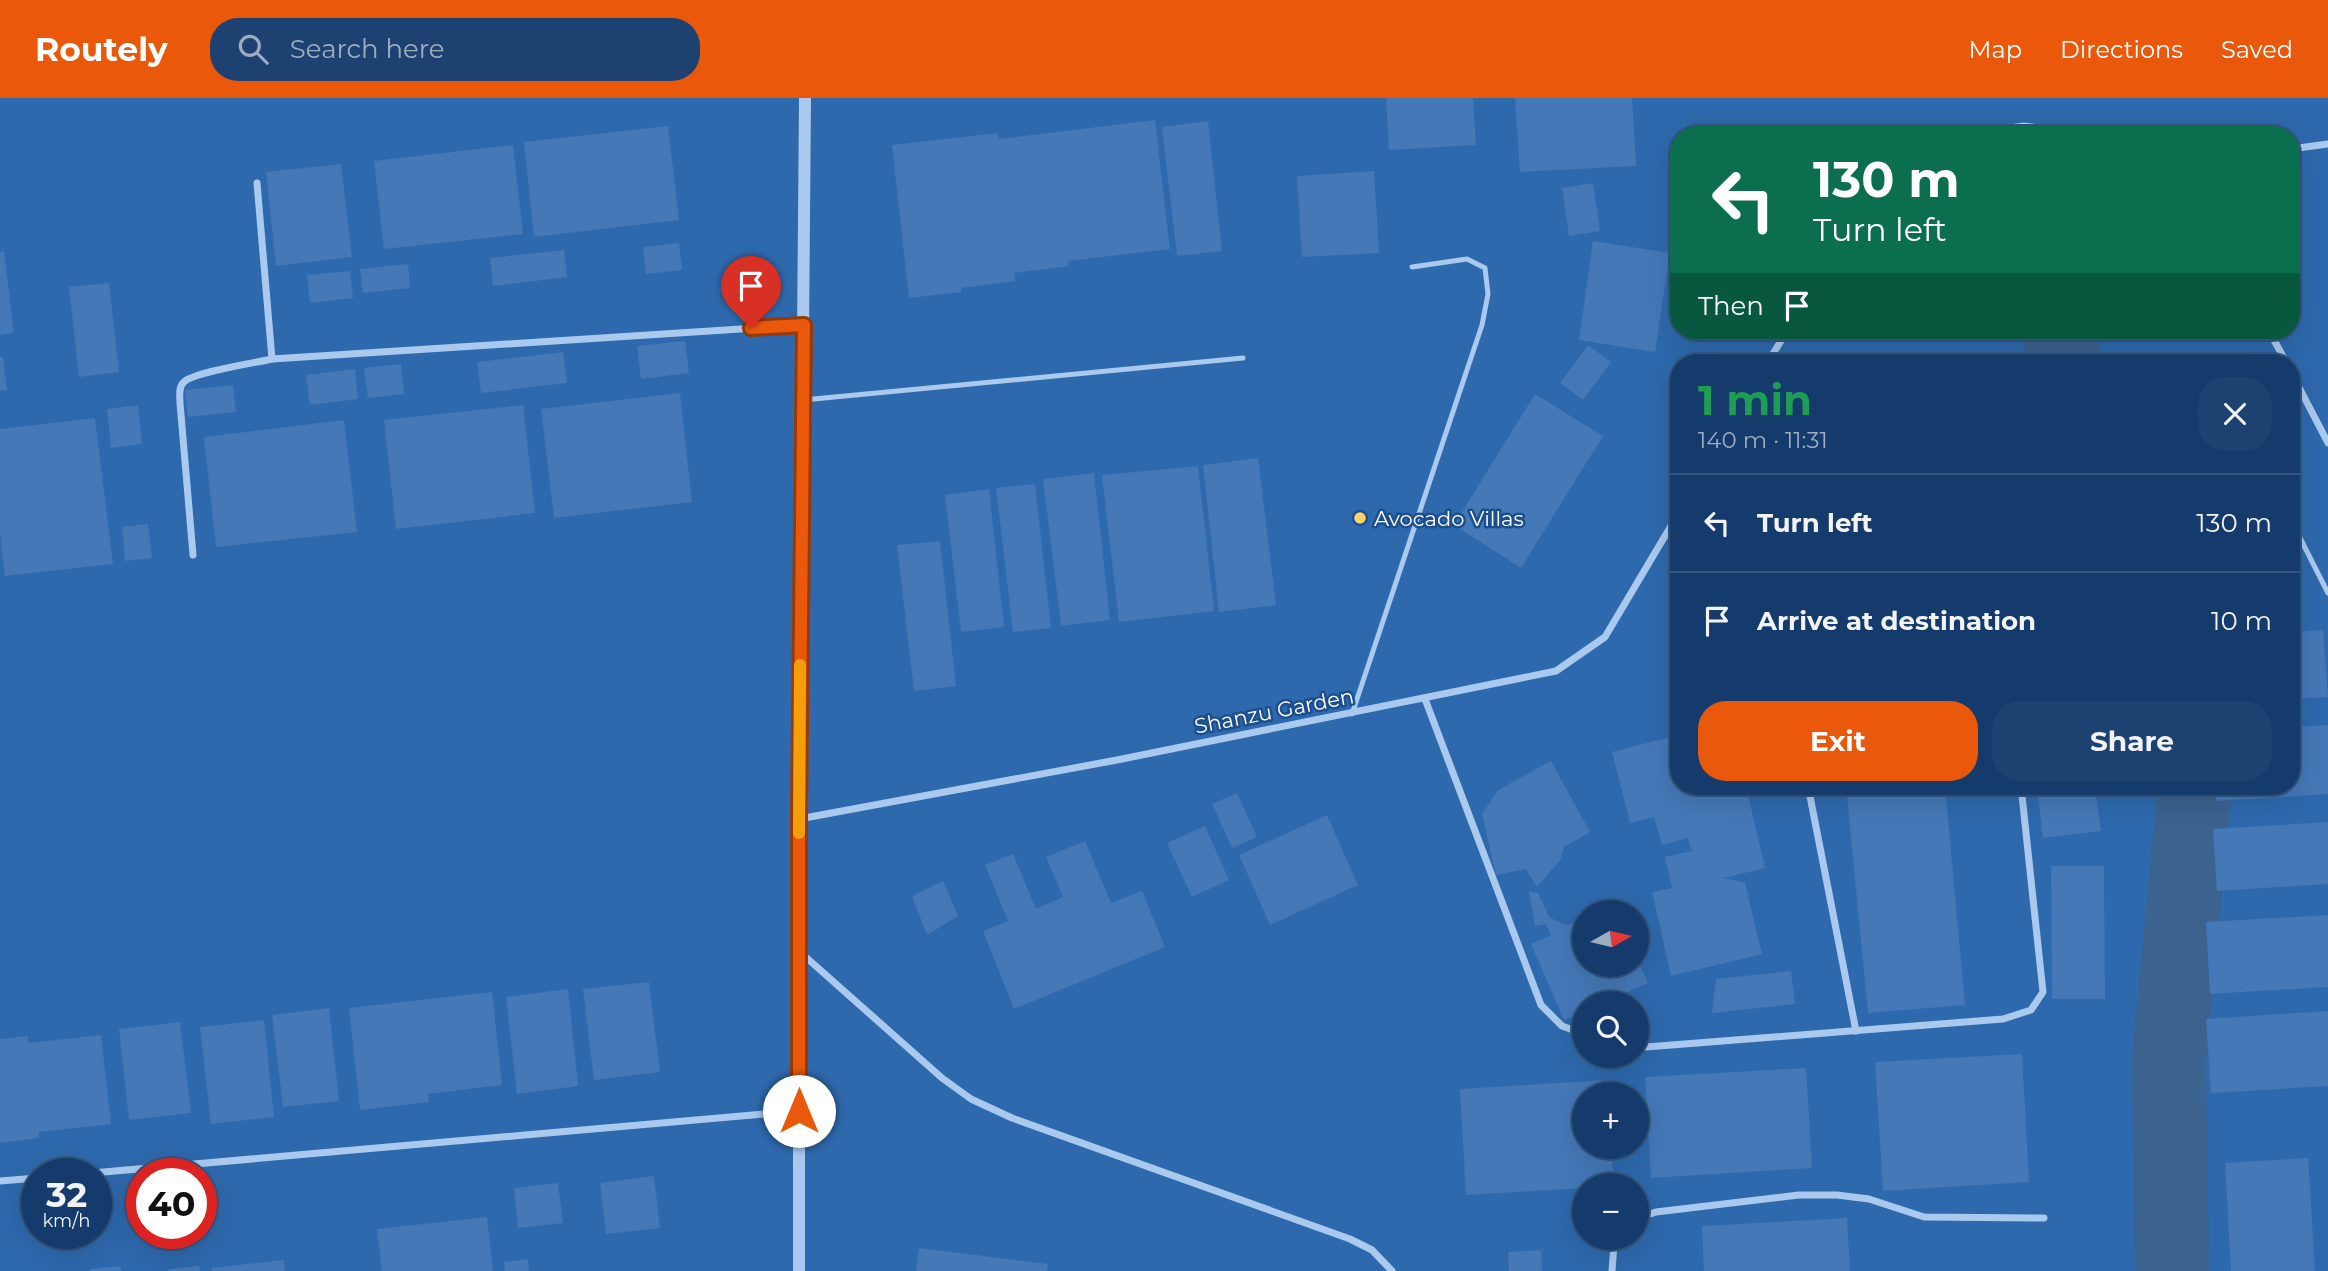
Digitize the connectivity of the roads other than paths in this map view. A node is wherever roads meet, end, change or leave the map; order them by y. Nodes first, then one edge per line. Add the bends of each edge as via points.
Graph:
1 (805, 98) edge
2 (2328, 144) edge
3 (2300, 148) edge
4 (257, 183) dead end
5 (1412, 267) dead end
6 (804, 325) junction
7 (1243, 358) dead end
8 (272, 359) junction
9 (2300, 389) edge
10 (803, 400) junction
11 (2328, 443) edge
12 (1670, 527) edge
13 (2300, 538) edge
14 (193, 555) dead end
15 (2328, 593) edge
16 (1426, 699) junction
17 (1352, 714) junction
18 (1810, 795) edge
19 (2022, 795) edge
20 (799, 819) junction
21 (800, 952) junction
22 (1572, 1030) edge
23 (1856, 1031) junction
24 (1649, 1047) edge
25 (799, 1111) junction
26 (112, 1171) edge
27 (21, 1179) edge
28 (0, 1181) edge
29 (1649, 1214) edge
30 (2044, 1219) dead end
31 (1614, 1250) edge
32 (799, 1271) edge
33 (1392, 1271) edge
34 (1612, 1271) edge

1 - 6 street
2 - 3 street
4 - 8 street
5 - 17 lane via 1467,259 1485,268 1488,293 1482,325
6 - 8 street
6 - 10 street
7 - 10 lane
8 - 14 street via 203,373 187,379 180,388
9 - 11 street
10 - 20 street
12 - 16 street, Shanzu Garden via 1605,637 1556,671
13 - 15 lane
16 - 17 street, Shanzu Garden
16 - 22 street via 1541,1004 1562,1026
17 - 20 street, Shanzu Garden
18 - 23 street
19 - 23 street via 2043,992 2031,1010 2003,1019
20 - 21 street
21 - 25 street
21 - 33 street via 971,1099 1012,1118 1350,1239 1373,1250
23 - 24 street
25 - 26 street
25 - 32 street
27 - 28 street
29 - 30 street via 1799,1195 1837,1195 1869,1199 1924,1217
31 - 34 street

